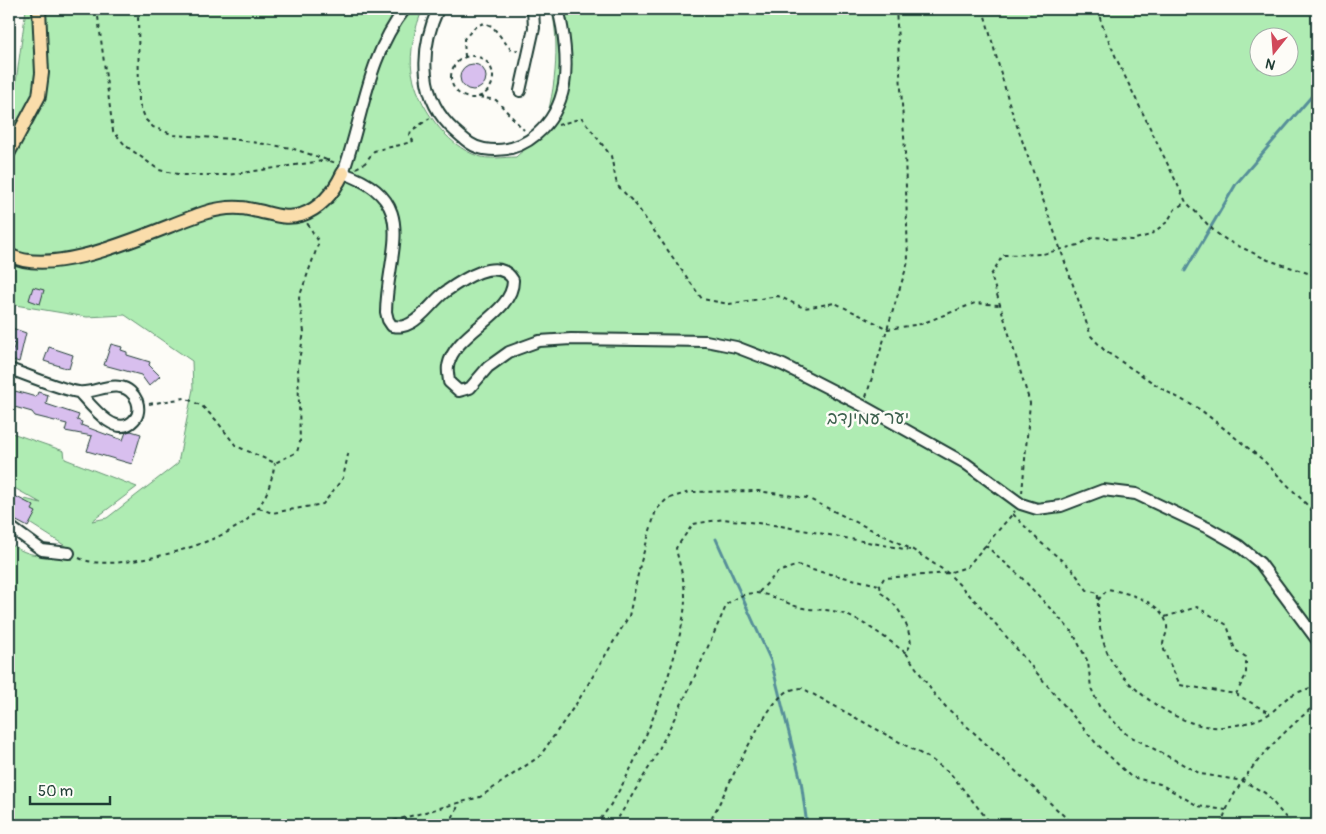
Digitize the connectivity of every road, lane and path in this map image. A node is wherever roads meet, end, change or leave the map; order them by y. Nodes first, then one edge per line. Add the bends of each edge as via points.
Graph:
1 (39, 9) edge
2 (97, 9) edge
3 (138, 9) edge
4 (405, 9) edge
5 (438, 9) edge
6 (533, 9) edge
7 (558, 9) edge
8 (896, 9) edge
9 (983, 9) edge
10 (1098, 9) edge
11 (530, 48) junction
12 (464, 57) junction
13 (520, 91) dead end
14 (479, 97) junction
15 (439, 113) junction
16 (554, 126) dead end
17 (532, 139) junction
18 (9, 152) edge
19 (329, 160) junction
20 (360, 166) dead end
21 (344, 170) junction
22 (1186, 202) junction
23 (303, 215) junction
24 (1059, 250) junction
25 (9, 256) edge
26 (1317, 276) edge
27 (999, 304) junction
28 (888, 329) junction
29 (9, 369) edge
30 (79, 392) junction
31 (138, 405) junction
32 (863, 406) junction
33 (349, 450) dead end
34 (275, 463) junction
35 (1020, 504) junction
36 (258, 508) junction
37 (1014, 514) junction
38 (1317, 515) edge
39 (9, 526) edge
40 (985, 545) junction
41 (913, 550) junction
42 (70, 553) joint
43 (948, 573) junction
44 (880, 585) junction
45 (759, 592) junction
46 (1098, 600) junction
47 (1165, 617) junction
48 (1317, 640) edge
49 (906, 653) junction
50 (1317, 685) edge
51 (1236, 694) junction
52 (1317, 703) edge
53 (1270, 714) junction
54 (1243, 781) junction
55 (460, 802) junction
56 (1226, 810) junction
57 (378, 825) edge
58 (449, 825) edge
59 (595, 825) edge
60 (614, 825) edge
61 (708, 825) edge
62 (992, 825) edge
63 (1074, 825) edge
64 (1221, 825) edge
65 (1292, 825) edge

1 - 18 main road via 42,73 39,96
2 - 19 path via 113,131 126,146 159,170 182,175 228,175
3 - 19 path via 139,103 146,120 153,126 174,135 291,148
4 - 21 street via 395,21 375,62
5 - 15 street via 424,64 428,92
6 - 11 street
7 - 17 street via 564,44 564,84 552,118
8 - 28 path via 908,262
9 - 24 path via 1010,106
10 - 22 path via 1116,60
11 - 12 path via 512,51 492,26 484,23 476,26 464,39
11 - 13 street
12 - 14 path via 479,57 490,67 493,81
12 - 14 path via 451,71 451,85 466,98
14 - 17 path via 496,100
15 - 17 street via 469,144 483,149 503,150
15 - 20 path via 411,131 413,141 374,151
16 - 28 path via 582,118 611,156 618,185 636,205 702,299 729,304 778,296 804,308 835,303
19 - 21 path
21 - 23 main road via 329,197
21 - 32 street via 384,198 394,216 386,312 392,326 400,328 413,322 445,292 473,276 492,269 504,271 513,280 509,298 456,351 448,366 449,382 459,391 470,388 488,367 509,352 539,341 706,341 736,347 783,364
22 - 24 path via 1150,235 1132,240 1094,237
22 - 26 path via 1228,241 1268,260
23 - 25 main road via 285,217 225,208 64,260 28,262
23 - 34 path via 319,242 299,298 304,332 298,366 300,442 297,452
24 - 27 path via 1043,254 1002,255 991,275
24 - 38 path via 1091,336 1105,351 1201,410 1262,459
27 - 28 path via 975,303 921,324
27 - 35 path via 1030,403
28 - 32 path
29 - 30 street
30 - 31 street via 121,387 131,393
30 - 31 street via 102,417 116,424 133,421
31 - 34 path via 185,398 202,406 236,446
32 - 35 street via 966,463
33 - 36 path via 343,478 323,504 272,513
34 - 36 path via 271,483
35 - 37 path
35 - 48 street via 1037,509 1061,506 1104,490 1136,494 1238,545 1260,564
36 - 42 path via 231,530 152,559 90,563
37 - 40 path
37 - 46 path via 1039,541 1072,568 1087,590 1098,593
39 - 42 street via 42,550
40 - 43 path via 967,567
40 - 54 path via 1020,576 1073,634 1088,662 1099,706 1126,734 1201,774
41 - 43 path
41 - 55 path via 807,498 758,491 689,492 667,499 656,510 629,616 545,749 540,756 480,797
41 - 59 path via 762,523 724,519 693,524 676,548 685,596 681,633 661,695 611,805
43 - 44 path via 884,578
43 - 56 path via 983,608 1095,742 1130,777 1160,784 1198,806
44 - 45 path via 798,565 778,572
44 - 49 path via 881,593 891,600 909,626 911,644
45 - 49 path via 799,607 834,611 856,620
45 - 60 path via 737,596 726,604 653,761
46 - 47 path via 1108,589 1127,592 1158,609
46 - 53 path via 1099,626 1110,659 1121,674 1155,704 1183,720 1208,727 1222,727
47 - 51 path via 1168,628 1163,645 1180,685
47 - 51 path via 1197,607 1227,625 1235,650 1246,657 1246,675
49 - 63 path via 946,707
50 - 53 path via 1291,695
51 - 53 path
52 - 54 path via 1282,734
54 - 56 path
54 - 65 path via 1265,793
55 - 57 path
55 - 58 path
56 - 64 path
61 - 62 path via 766,713 782,695 791,689 802,688 938,764 950,773

